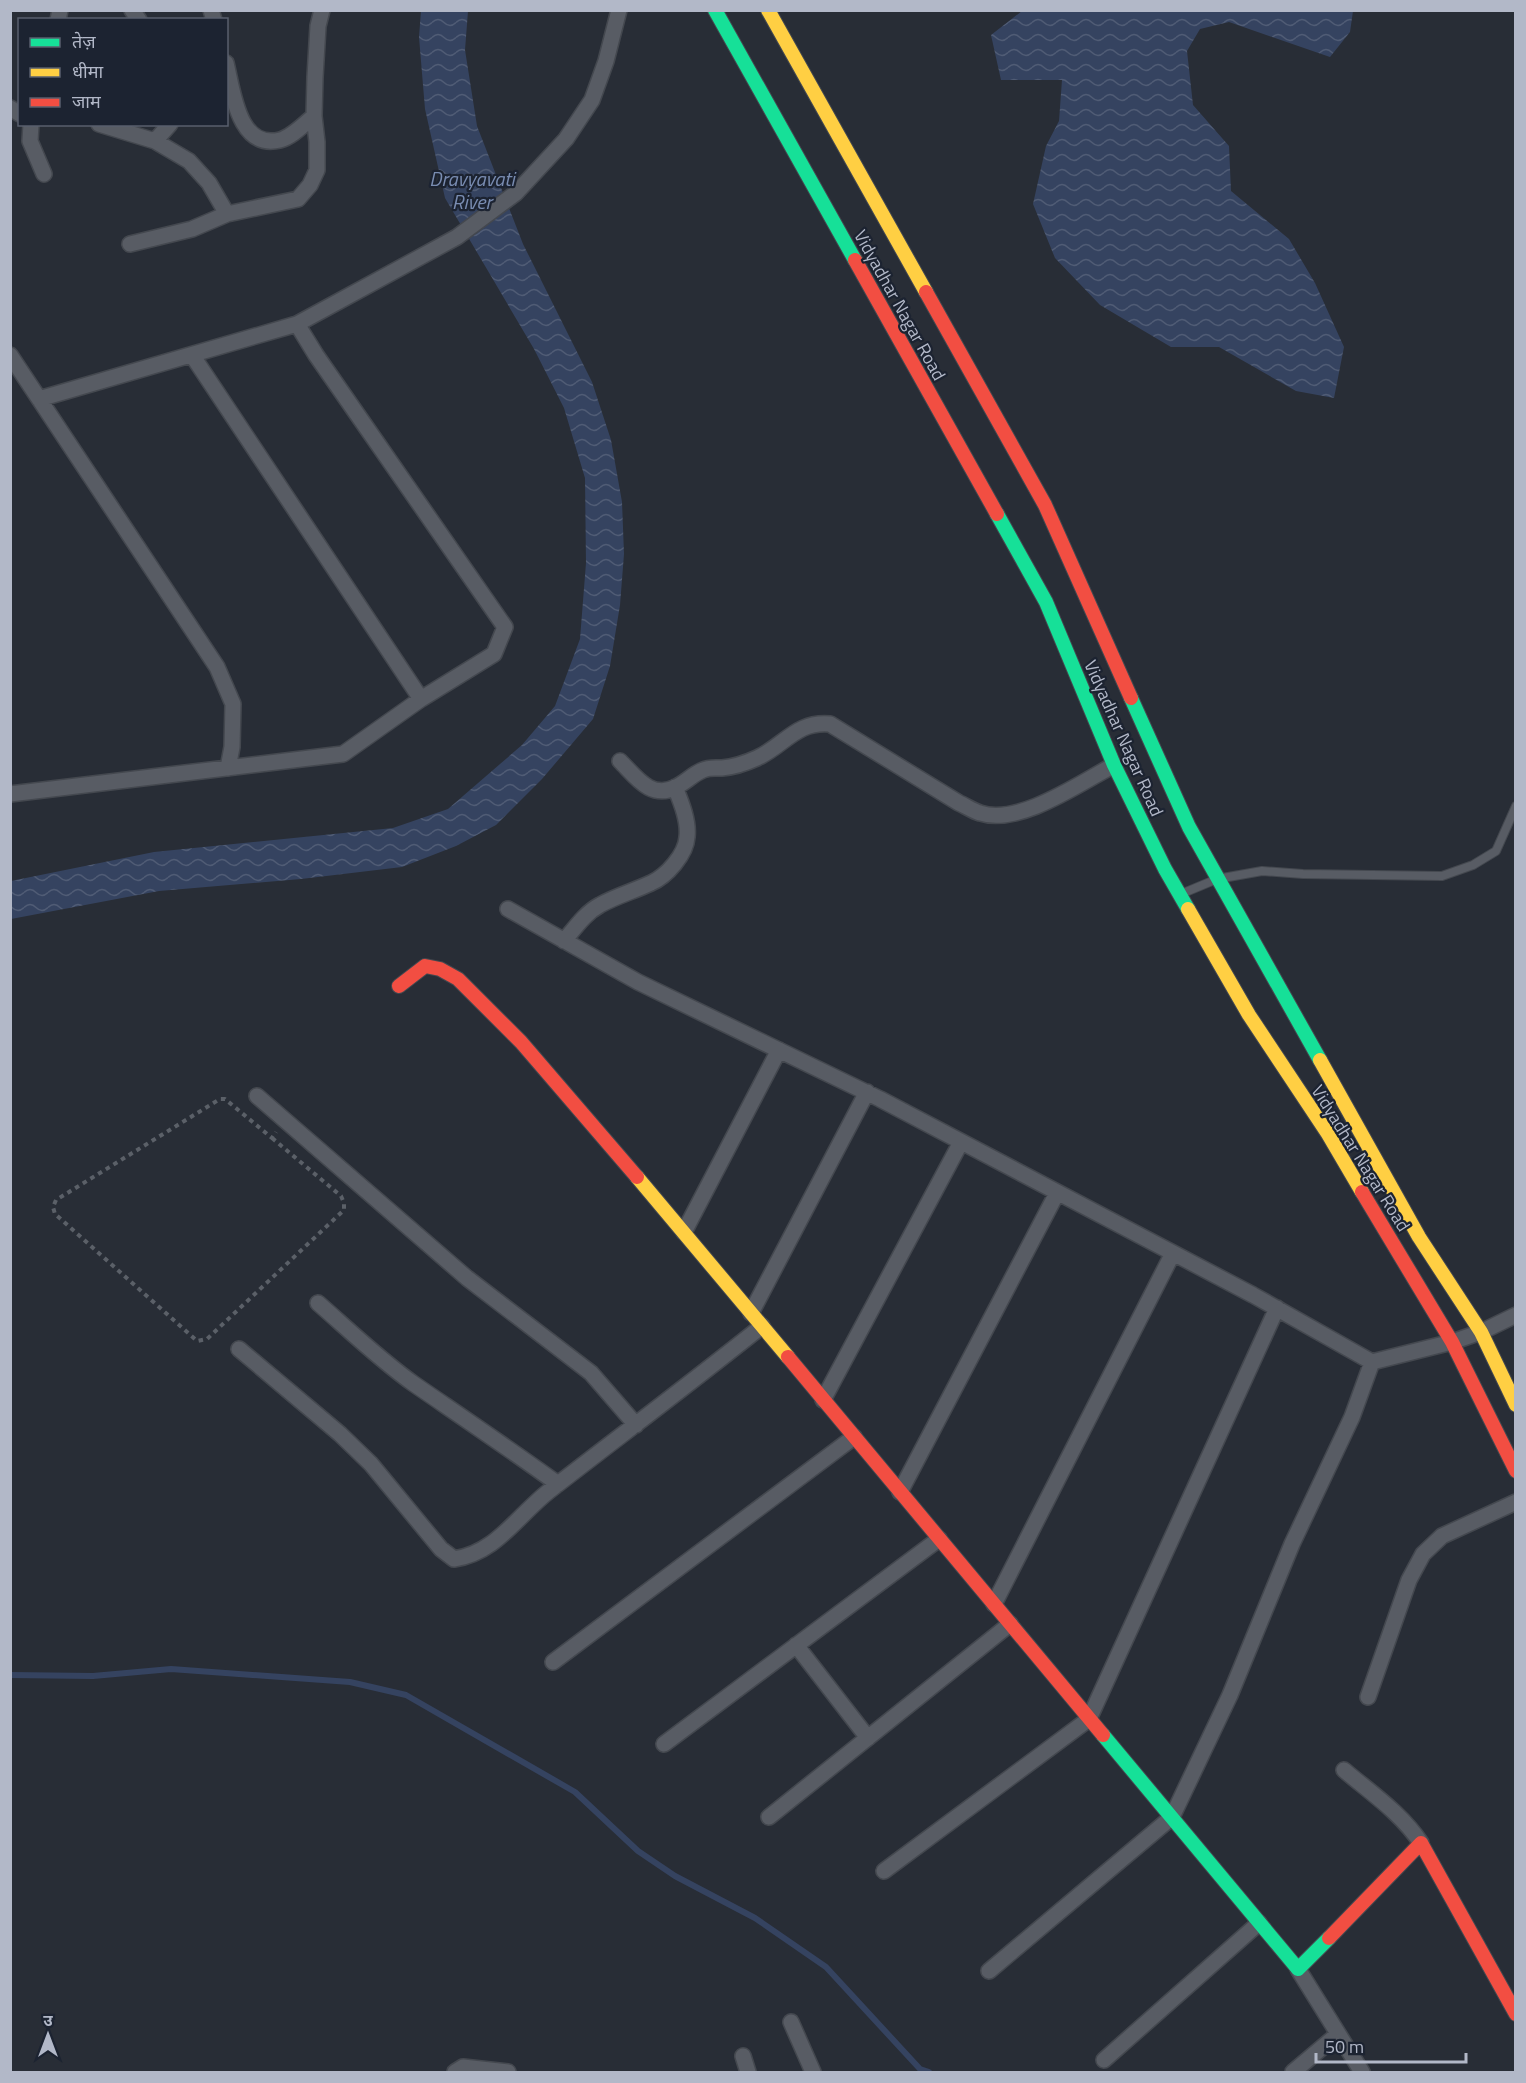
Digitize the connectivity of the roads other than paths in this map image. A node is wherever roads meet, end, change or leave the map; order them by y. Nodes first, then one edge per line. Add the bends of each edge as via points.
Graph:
1 (322, 10) edge
2 (619, 10) edge
3 (715, 10) edge
4 (768, 10) edge
5 (228, 72) edge
6 (314, 116) junction
7 (31, 126) edge
8 (106, 126) edge
9 (168, 126) edge
10 (155, 141) junction
11 (44, 174) dead end
12 (227, 214) junction
13 (130, 244) dead end
14 (297, 324) junction
15 (192, 355) junction
16 (13, 365) edge
17 (39, 399) junction
18 (421, 699) junction
19 (620, 760) dead end
20 (1114, 765) junction
21 (228, 768) junction
22 (675, 788) junction
23 (10, 794) edge
24 (1515, 806) edge
25 (1217, 879) junction
26 (1179, 894) junction
27 (508, 909) dead end
28 (564, 941) junction
29 (399, 986) dead end
30 (779, 1050) junction
31 (867, 1092) junction
32 (257, 1096) dead end
33 (961, 1142) junction
34 (1057, 1193) junction
35 (684, 1232) junction
36 (1173, 1253) junction
37 (318, 1303) dead end
38 (1277, 1308) junction
39 (751, 1313) junction
40 (1515, 1315) edge
41 (762, 1326) junction
42 (1481, 1332) junction
43 (1452, 1342) junction
44 (239, 1349) dead end
45 (1372, 1362) junction
46 (823, 1400) junction
47 (1515, 1405) edge
48 (636, 1425) junction
49 (854, 1437) junction
50 (1515, 1470) edge
51 (558, 1484) junction
52 (900, 1492) junction
53 (1515, 1502) edge
54 (939, 1539) junction
55 (994, 1604) junction
56 (1010, 1623) junction
57 (796, 1645) junction
58 (553, 1662) dead end
59 (1368, 1697) dead end
60 (1089, 1719) junction
61 (868, 1738) junction
62 (664, 1744) dead end
63 (1344, 1770) dead end
64 (769, 1817) dead end
65 (1172, 1817) junction
66 (1421, 1843) junction
67 (884, 1871) dead end
68 (1259, 1923) junction
69 (1298, 1969) junction
70 (989, 1971) dead end
71 (1515, 2014) edge
72 (791, 2022) dead end
73 (1338, 2034) junction
74 (743, 2056) dead end
75 (1104, 2060) dead end
76 (455, 2073) edge
77 (508, 2073) edge
78 (748, 2073) edge
79 (813, 2073) edge
80 (1293, 2073) edge
81 (1362, 2073) edge

1 - 6 street
2 - 14 street via 592,100 566,140 516,193 457,237
3 - 20 main road, Vidyadhar Nagar Road via 1046,602
4 - 25 main road, Vidyadhar Nagar Road via 1045,505 1189,827
5 - 6 street via 242,123 251,134 265,141 282,140
6 - 12 street via 317,170 298,199
7 - 11 street via 30,141
8 - 10 street
9 - 10 street
10 - 12 street via 189,161 209,183
12 - 13 street via 192,229
14 - 15 street
14 - 18 street via 505,627 494,654
15 - 17 street
15 - 18 street
16 - 17 street
17 - 21 street via 217,667 233,704
18 - 21 street via 343,754
19 - 22 street via 647,788 660,792
20 - 22 street via 1044,803 1002,816 981,814 841,729 817,723 804,727 759,758 734,766 708,768
20 - 26 main road, Vidyadhar Nagar Road
21 - 23 street
22 - 28 street via 683,808 687,838 674,866 654,882 598,906 582,918
24 - 25 lane via 1496,851 1473,865 1442,876 1262,871
25 - 26 lane
25 - 42 main road, Vidyadhar Nagar Road via 1419,1237
26 - 43 main road, Vidyadhar Nagar Road via 1249,1015 1328,1134
27 - 28 street
28 - 30 street via 638,982
29 - 35 main road via 425,966 458,979 521,1042
30 - 31 street
30 - 35 street
31 - 33 street
31 - 39 street
32 - 48 street via 467,1278 591,1373
33 - 34 street
33 - 46 street
34 - 36 street
34 - 52 street
35 - 39 main road
36 - 38 street
36 - 55 street
37 - 51 street via 413,1383
38 - 45 street
38 - 60 street
39 - 41 main road
40 - 42 street
41 - 46 main road
41 - 48 street
42 - 43 street
42 - 47 main road, Vidyadhar Nagar Road
43 - 45 street
43 - 50 main road, Vidyadhar Nagar Road
44 - 51 street via 356,1449 441,1549 454,1559 471,1557 495,1541
45 - 65 street via 1352,1417 1292,1544 1230,1695
46 - 49 main road
48 - 51 street
49 - 52 main road
49 - 58 street
52 - 54 main road
53 - 59 street via 1442,1536 1423,1554 1409,1580
54 - 55 main road
54 - 57 street
55 - 56 main road
56 - 60 main road
56 - 61 street
57 - 61 street
57 - 62 street
60 - 65 main road
60 - 67 street
61 - 64 street
63 - 66 street via 1410,1827
65 - 68 main road
65 - 70 street
66 - 69 main road
66 - 71 main road
68 - 69 main road
68 - 75 street
69 - 73 street
72 - 79 street
73 - 80 street
73 - 81 street
74 - 78 street
76 - 77 street via 463,2067

